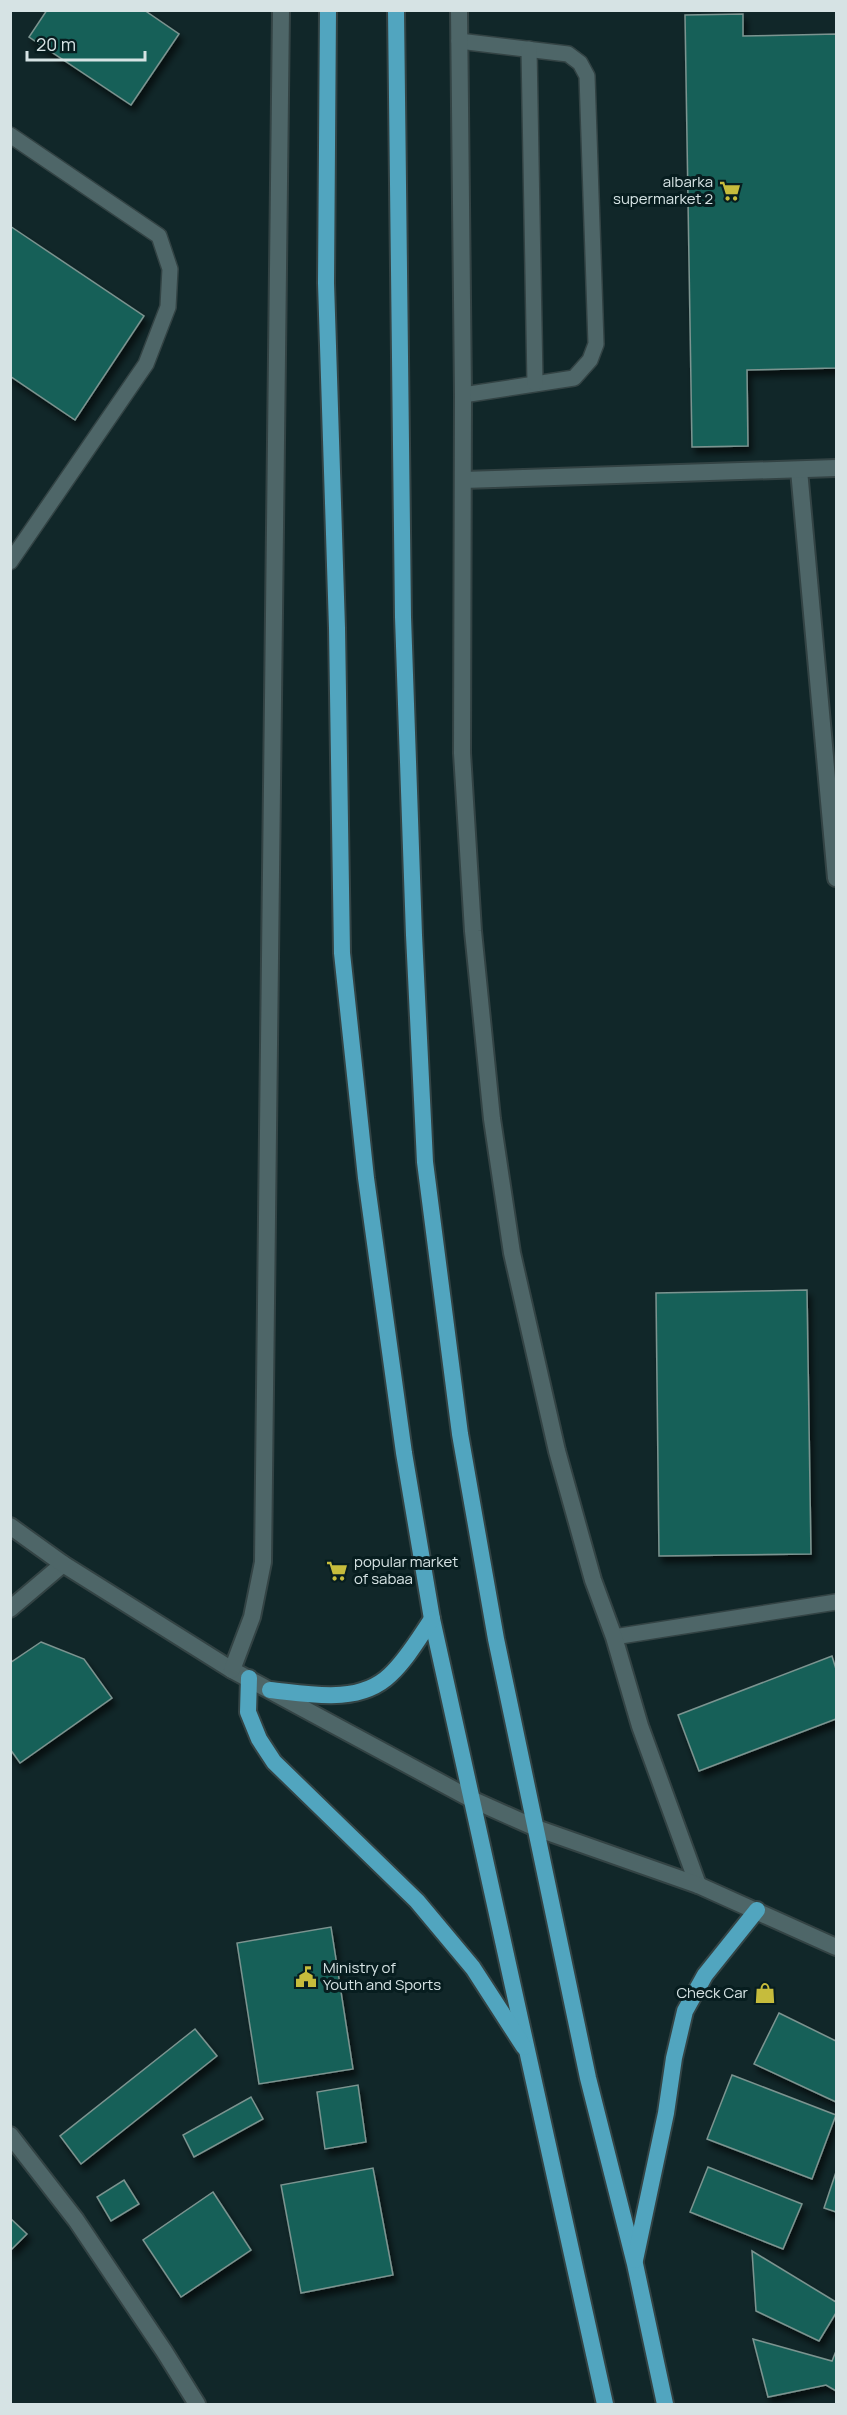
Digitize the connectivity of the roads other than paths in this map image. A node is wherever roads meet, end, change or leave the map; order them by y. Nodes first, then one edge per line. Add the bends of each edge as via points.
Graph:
1 (281, 10) edge
2 (328, 10) edge
3 (396, 10) edge
4 (459, 10) edge
5 (459, 41) junction
6 (529, 50) junction
7 (10, 135) edge
8 (535, 384) junction
9 (463, 395) junction
10 (837, 468) edge
11 (799, 470) junction
12 (463, 480) junction
13 (10, 562) edge
14 (837, 878) edge
15 (10, 1526) edge
16 (63, 1564) junction
17 (837, 1602) edge
18 (10, 1609) edge
19 (432, 1619) junction
20 (614, 1637) junction
21 (232, 1670) junction
22 (249, 1678) junction
23 (270, 1690) junction
24 (471, 1799) junction
25 (536, 1828) junction
26 (698, 1885) junction
27 (756, 1910) junction
28 (837, 1947) edge
29 (530, 2056) junction
30 (10, 2135) edge
31 (634, 2264) junction
32 (197, 2404) edge
33 (605, 2404) edge
34 (664, 2404) edge

1 - 21 street via 263,1562 252,1617
2 - 19 highway via 326,283 342,953 368,1190 404,1453
3 - 25 highway via 403,617 424,1162 460,1434 496,1639
4 - 5 street
5 - 6 lane
5 - 9 street
6 - 8 lane
6 - 8 lane via 568,54 580,63 587,76 596,344 590,360 574,378
7 - 13 lane via 159,236 170,269 168,306 146,364
8 - 9 lane
9 - 12 street
10 - 11 street
11 - 12 street
11 - 14 street
12 - 20 street via 462,753 473,931 492,1119 512,1253 534,1355 593,1580
15 - 16 street
16 - 18 street
16 - 21 street
17 - 20 lane
19 - 23 highway via 389,1677 372,1687 353,1694 322,1695
19 - 24 highway
20 - 26 street via 640,1726
21 - 22 street
22 - 23 street
22 - 29 highway via 248,1712 274,1762 417,1901 473,1968
23 - 24 street
24 - 25 street
24 - 29 highway
25 - 26 street
25 - 31 highway via 588,2078
26 - 27 street
27 - 28 street
27 - 31 highway via 705,1975 685,2011
29 - 33 highway
30 - 32 street via 76,2220
31 - 34 highway

